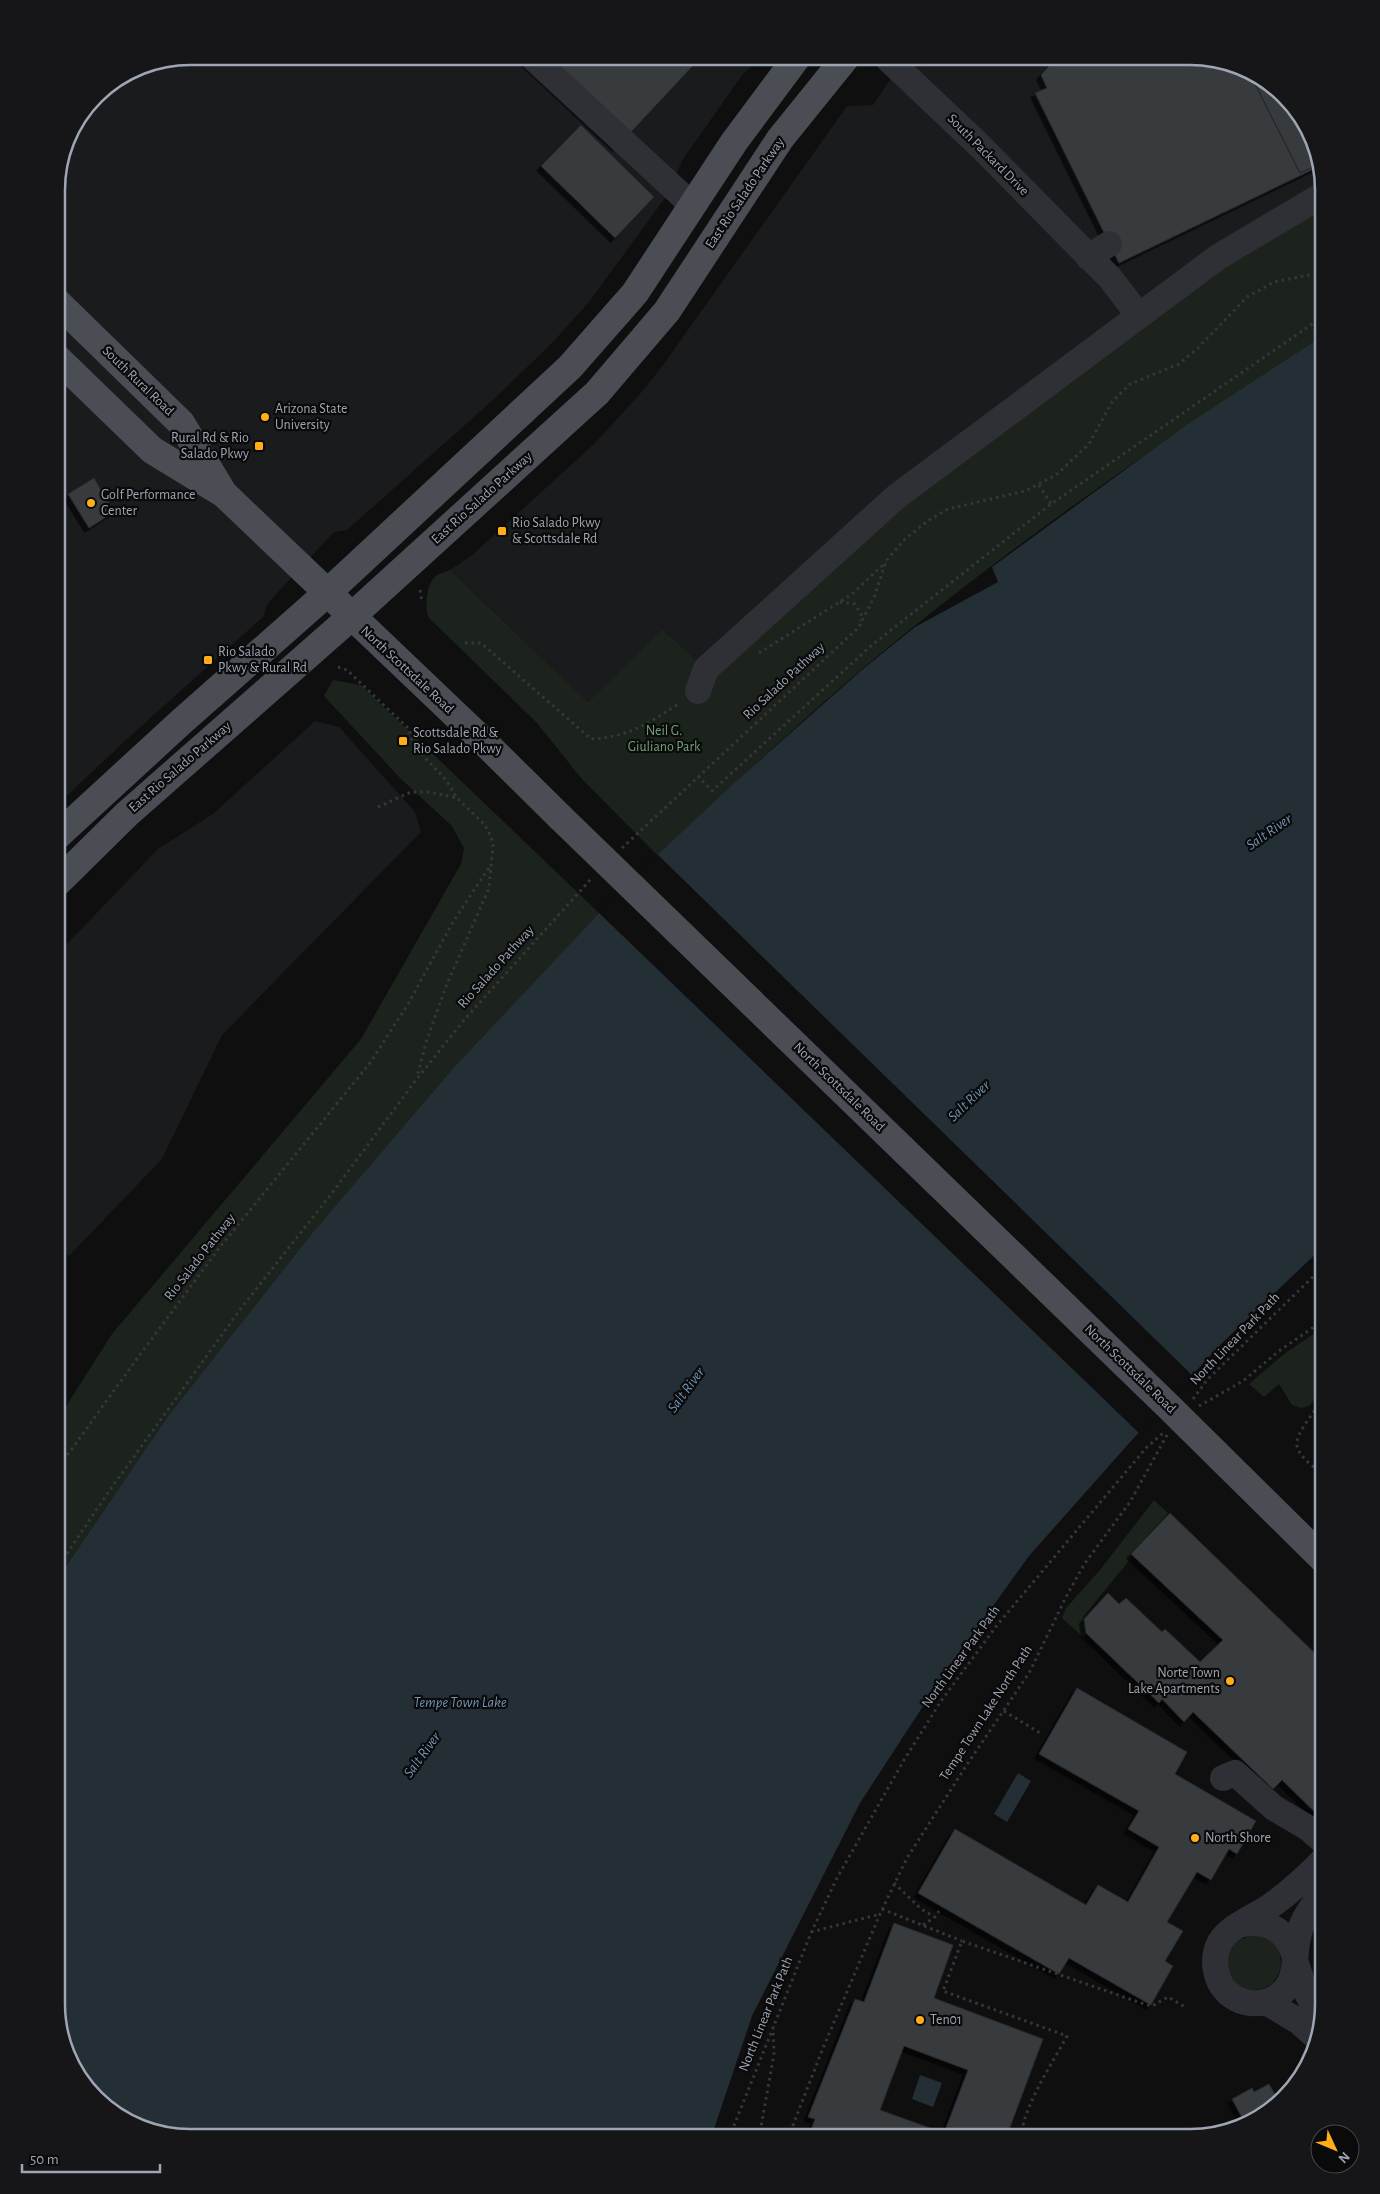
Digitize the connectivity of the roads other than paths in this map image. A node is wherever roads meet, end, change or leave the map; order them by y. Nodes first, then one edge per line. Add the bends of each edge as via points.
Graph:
1 (541, 65) edge
2 (791, 65) edge
3 (840, 65) edge
4 (894, 65) edge
5 (1315, 199) edge
6 (692, 206) junction
7 (65, 311) edge
8 (1139, 316) junction
9 (65, 366) edge
10 (224, 494) junction
11 (326, 594) junction
12 (351, 617) junction
13 (698, 691) road end
14 (65, 829) edge
15 (65, 875) edge
16 (1315, 1551) edge
17 (1229, 1776) dead end
18 (1315, 1834) edge
19 (1315, 1868) edge
20 (1315, 1903) edge
21 (1243, 1924) junction
22 (1295, 1960) junction
23 (1266, 2002) junction
24 (1315, 2007) edge
25 (1312, 2033) edge

1 - 6 street
2 - 6 main road via 734,142
3 - 12 main road, East Rio Salado Parkway via 780,139 667,311 597,393
4 - 8 street, South Packard Drive via 1099,251 1111,279
5 - 8 street via 1218,257
6 - 11 main road via 635,293 570,367
7 - 10 main road, South Rural Road via 181,423
8 - 13 street via 896,498 706,669
9 - 10 main road, South Rural Road via 152,450
10 - 11 main road, South Rural Road
11 - 12 main road, South Rural Road
11 - 14 main road
12 - 15 main road, East Rio Salado Parkway via 127,814
12 - 16 main road, North Scottsdale Road, bridge via 481,739
17 - 18 street
19 - 21 street
20 - 22 street via 1300,1928
21 - 22 street via 1260,1923 1276,1928 1289,1941
21 - 23 street via 1221,1941 1215,1954 1214,1968 1227,1993 1252,2004
22 - 23 street via 1287,1988
22 - 24 street via 1303,1988
23 - 25 street

